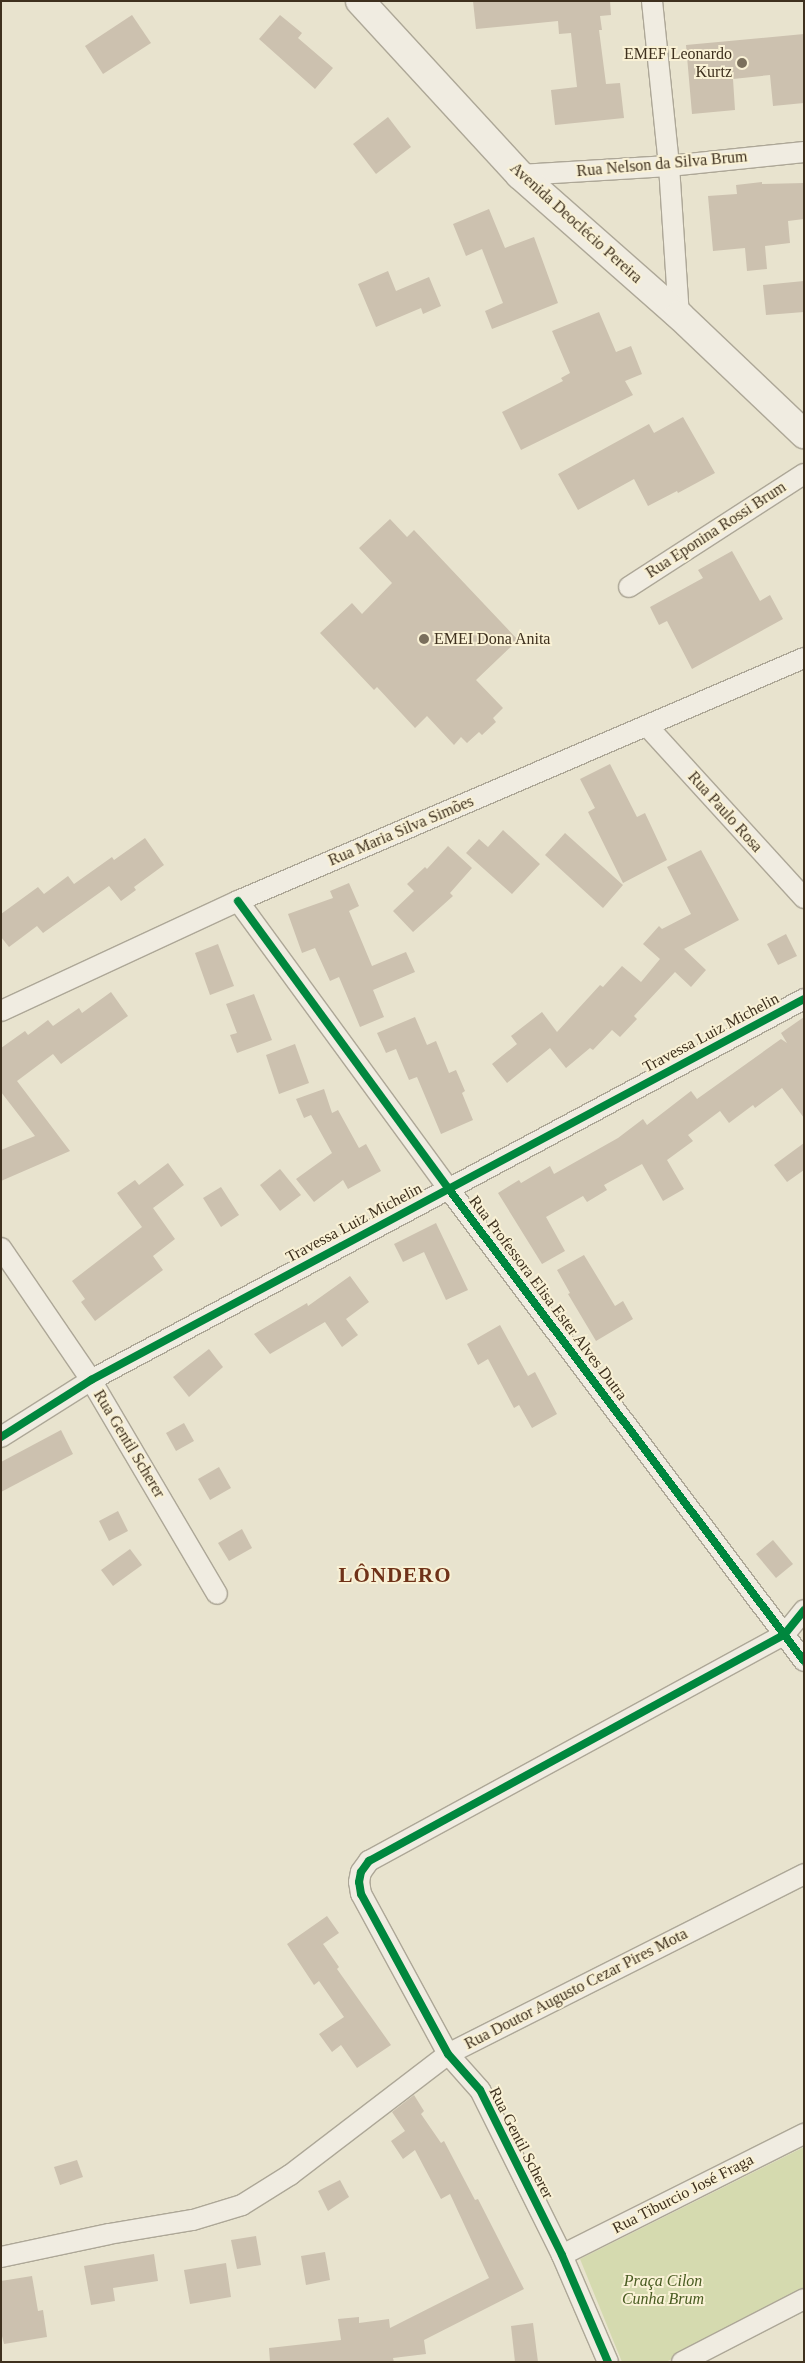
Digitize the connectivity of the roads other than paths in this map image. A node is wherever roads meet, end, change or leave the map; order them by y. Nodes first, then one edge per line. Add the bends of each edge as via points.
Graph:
1 (360, 1) edge
2 (652, 1) edge
3 (804, 152) edge
4 (669, 166) junction
5 (520, 175) junction
6 (679, 316) junction
7 (804, 434) edge
8 (804, 474) edge
9 (629, 587) dead end
10 (804, 658) edge
11 (647, 726) junction
12 (804, 898) edge
13 (238, 901) junction
14 (804, 999) edge
15 (1, 1011) edge
16 (448, 1188) junction
17 (1, 1248) edge
18 (90, 1380) junction
19 (1, 1437) edge
20 (217, 1594) dead end
21 (804, 1610) edge
22 (784, 1635) junction
23 (804, 1661) edge
24 (804, 1874) edge
25 (448, 2054) junction
26 (804, 2134) edge
27 (562, 2254) junction
28 (1, 2258) edge
29 (804, 2299) edge
30 (608, 2362) edge
31 (682, 2362) edge

1 - 5 street, Avenida Deoclécio Pereira
2 - 4 street
3 - 4 street, Rua Nelson da Silva Brum
4 - 5 street, Rua Nelson da Silva Brum
4 - 6 street
5 - 6 street, Avenida Deoclécio Pereira
6 - 7 street, Avenida Deoclécio Pereira
8 - 9 street, Rua Eponina Rossi Brum
10 - 11 street, Rua Maria Silva Simões
11 - 12 street, Rua Paulo Rosa
11 - 13 street, Rua Maria Silva Simões
13 - 15 street, Rua Maria Silva Simões
13 - 16 street, Rua Professora Elisa Ester Alves Dutra
14 - 16 street, Travessa Luiz Michelin
16 - 18 street, Travessa Luiz Michelin
16 - 22 street, Rua Professora Elisa Ester Alves Dutra
17 - 18 street, Rua Gentil Scherer
18 - 19 street, Travessa Luiz Michelin
18 - 20 street, Rua Gentil Scherer
21 - 22 street
22 - 23 street, Rua Professora Elisa Ester Alves Dutra
22 - 25 street, Rua Gentil Scherer via 368,1861 361,1872 361,1894
24 - 25 street, Rua Doutor Augusto Cezar Pires Mota
25 - 27 street, Rua Gentil Scherer via 480,2090
25 - 28 street, Rua Doutor Augusto Cezar Pires Mota via 290,2175 242,2205 193,2220 109,2234
26 - 27 street, Rua Tiburcio José Fraga
27 - 30 street, Rua Gentil Scherer
29 - 31 street

